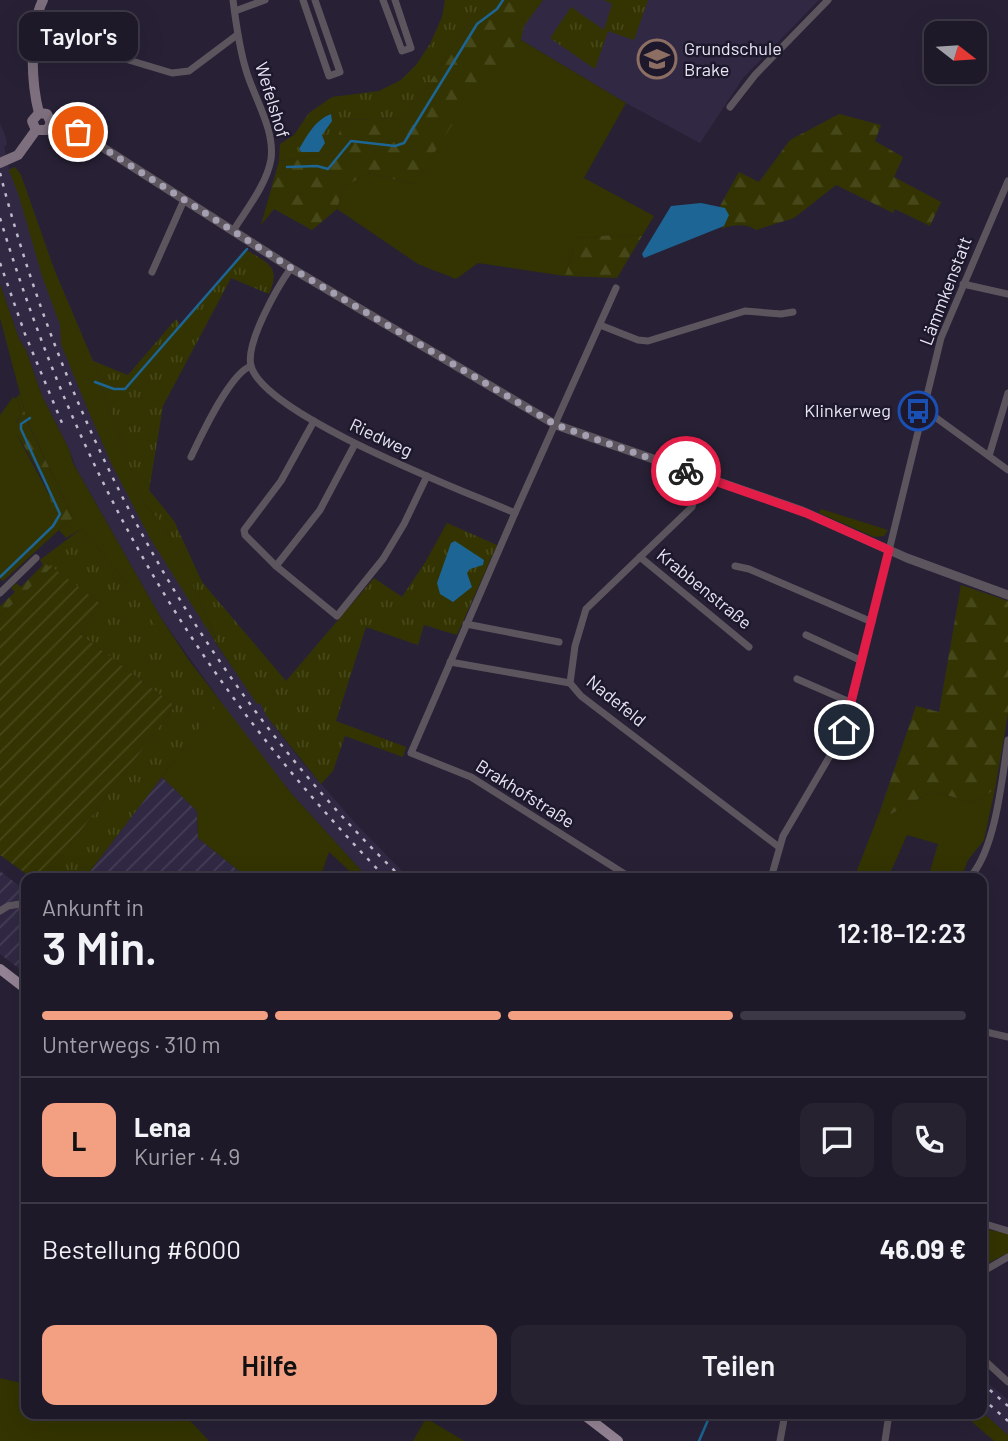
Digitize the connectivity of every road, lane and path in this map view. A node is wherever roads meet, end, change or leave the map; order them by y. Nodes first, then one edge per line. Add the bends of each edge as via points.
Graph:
1 (43, 0) edge
2 (233, 0) edge
3 (265, 0) edge
4 (303, 0) edge
5 (315, 0) edge
6 (383, 0) edge
7 (395, 0) edge
8 (828, 0) edge
9 (234, 11) junction
10 (38, 13) junction
11 (237, 35) junction
12 (730, 107) dead end
13 (39, 113) junction
14 (51, 123) junction
15 (36, 130) junction
16 (0, 163) edge
17 (1008, 181) edge
18 (184, 200) junction
19 (233, 231) junction
20 (291, 268) junction
21 (152, 272) dead end
22 (964, 284) junction
23 (617, 288) dead end
24 (1008, 294) edge
25 (793, 312) dead end
26 (600, 325) junction
27 (251, 366) junction
28 (1008, 393) edge
29 (924, 409) junction
30 (314, 421) junction
31 (556, 425) junction
32 (355, 444) junction
33 (989, 456) junction
34 (191, 457) dead end
35 (1008, 470) edge
36 (427, 476) junction
37 (701, 476) junction
38 (515, 513) junction
39 (889, 550) junction
40 (640, 557) junction
41 (36, 558) dead end
42 (276, 566) junction
43 (734, 566) dead end
44 (0, 593) edge
45 (1008, 595) edge
46 (872, 622) junction
47 (466, 624) junction
48 (806, 635) dead end
49 (559, 642) dead end
50 (749, 647) dead end
51 (862, 660) junction
52 (450, 662) junction
53 (797, 679) dead end
54 (570, 683) junction
55 (852, 703) junction
56 (1008, 740) edge
57 (779, 847) junction
58 (623, 873) edge
59 (772, 873) edge
60 (974, 873) edge
61 (21, 904) edge
62 (0, 911) edge
63 (0, 969) edge
64 (21, 985) edge
65 (987, 1032) edge
66 (1008, 1037) edge
67 (987, 1225) edge
68 (1008, 1231) edge
69 (1008, 1257) edge
70 (987, 1269) edge
71 (987, 1363) edge
72 (1008, 1382) edge
73 (589, 1419) edge
74 (784, 1419) edge
75 (888, 1419) edge
76 (618, 1441) edge
77 (780, 1441) edge
78 (885, 1441) edge

1 - 10 main road
2 - 9 street, Wefelshof
3 - 9 street
4 - 5 street via 330,76 340,72
6 - 7 street via 402,51 411,48
8 - 12 street
9 - 11 street, Wefelshof
10 - 11 street via 56,18 122,58 172,73 189,71
10 - 13 main road via 34,82
11 - 19 street, Wefelshof via 271,150 263,181
13 - 14 main road via 47,114
13 - 15 main road via 32,121
14 - 15 main road via 47,130
14 - 18 street via 74,129
15 - 16 main road via 18,155
17 - 22 street, Lämmkenstatt
18 - 19 street
18 - 21 street
19 - 20 street
20 - 27 street via 254,341
20 - 31 street
22 - 24 street
22 - 29 street, Lämmkenstatt via 941,338
23 - 26 street, Brakhofstraße
25 - 26 street via 746,311 643,341
26 - 31 street, Brakhofstraße
27 - 30 street, Riedweg via 264,385
27 - 34 street via 240,372
28 - 33 street
29 - 33 street
29 - 39 street, Lämmkenstatt
30 - 32 street, Riedweg
30 - 42 street via 281,481 244,530 246,539
31 - 37 street
31 - 38 street, Brakhofstraße
32 - 36 street, Riedweg
32 - 42 street via 320,510
33 - 35 street
36 - 38 street, Riedweg
36 - 42 street via 383,559 337,617
37 - 39 street via 806,513
37 - 40 street, Nadefeld via 692,506
38 - 47 street, Brakhofstraße
39 - 45 street
39 - 46 street, Lämmkenstatt
40 - 50 street, Krabbenstraße
40 - 54 street, Nadefeld via 586,609
41 - 44 street
43 - 46 street
46 - 51 street, Lämmkenstatt
47 - 49 street
47 - 52 street, Brakhofstraße
48 - 51 street
51 - 55 street, Lämmkenstatt
52 - 54 street
52 - 58 street, Brakhofstraße via 411,753 471,777
53 - 55 street
54 - 57 street, Nadefeld
55 - 57 street, Lämmkenstatt via 841,737
56 - 60 street via 992,830
57 - 59 street, Lämmkenstatt
61 - 62 street
63 - 64 main road
65 - 66 street
67 - 68 street
69 - 70 street
71 - 72 street
73 - 76 main road
74 - 77 street
75 - 78 street

